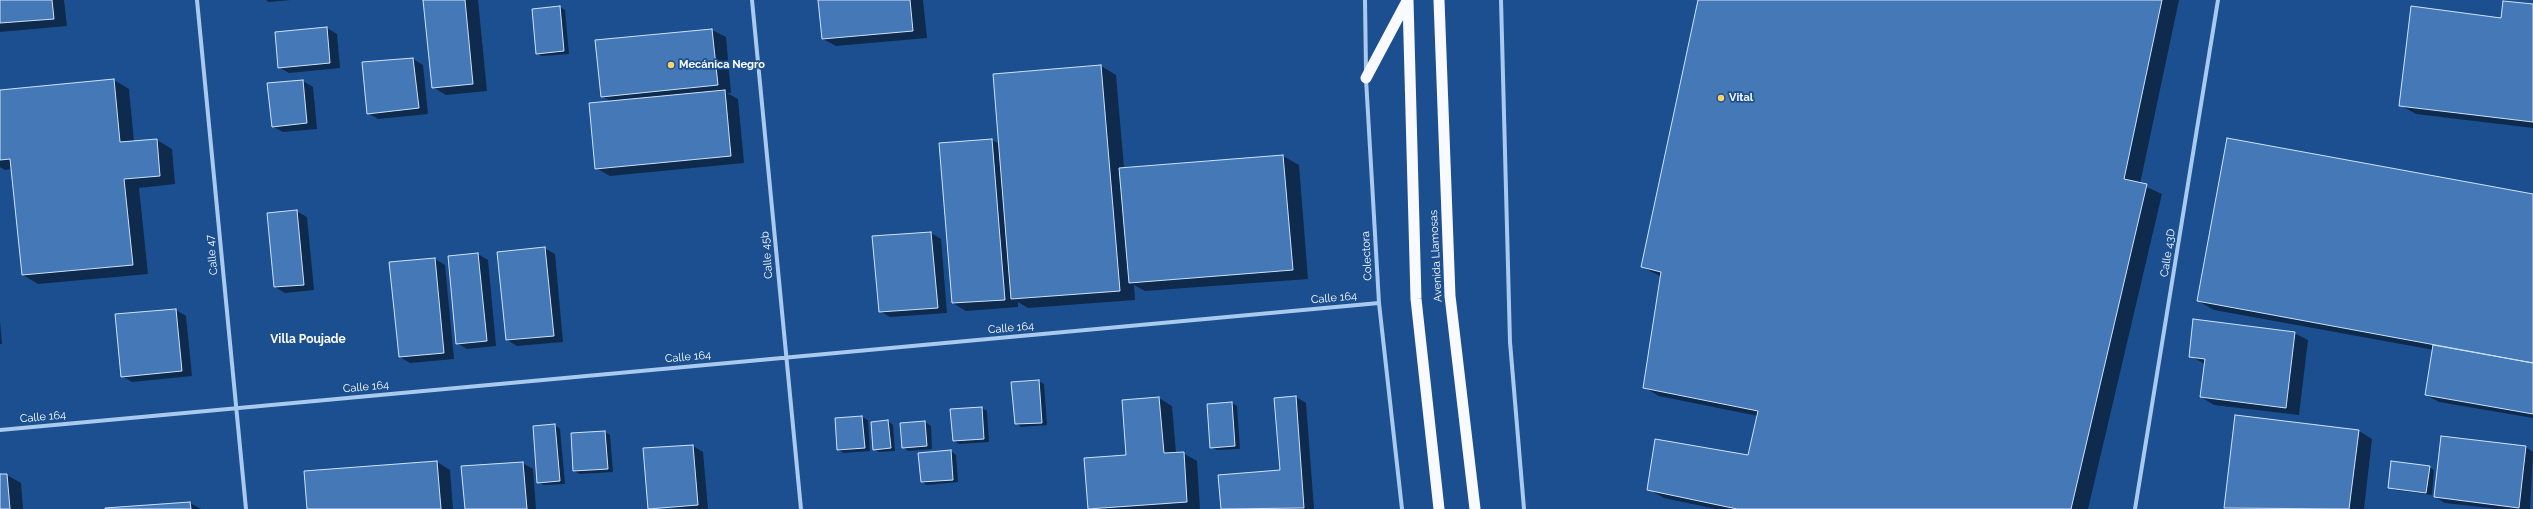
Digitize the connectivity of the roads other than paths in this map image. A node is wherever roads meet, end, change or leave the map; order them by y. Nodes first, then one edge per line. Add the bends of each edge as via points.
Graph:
1 (197, 0) edge
2 (752, 0) edge
3 (1365, 0) edge
4 (1408, 0) edge
5 (1439, 0) edge
6 (1502, 0) edge
7 (2218, 0) edge
8 (1366, 78) junction
9 (1378, 303) junction
10 (786, 358) junction
11 (236, 408) junction
12 (0, 430) edge
13 (246, 509) edge
14 (801, 509) edge
15 (1402, 509) edge
16 (1439, 509) edge
17 (1475, 509) edge
18 (1524, 509) edge
19 (2135, 509) edge

1 - 11 street, Calle 47
2 - 10 street, Calle 45b
3 - 8 street, Colectora
4 - 8 highway
4 - 16 highway, Avenida Llamosas via 1416,299
5 - 17 highway, Avenida Llamosas via 1450,296
6 - 18 street via 1510,342
7 - 19 street, Calle 43D
8 - 9 street, Colectora
9 - 10 street, Calle 164
9 - 15 street, Colectora
10 - 11 street, Calle 164
10 - 14 street, Calle 45b
11 - 12 street, Calle 164
11 - 13 street, Calle 47

